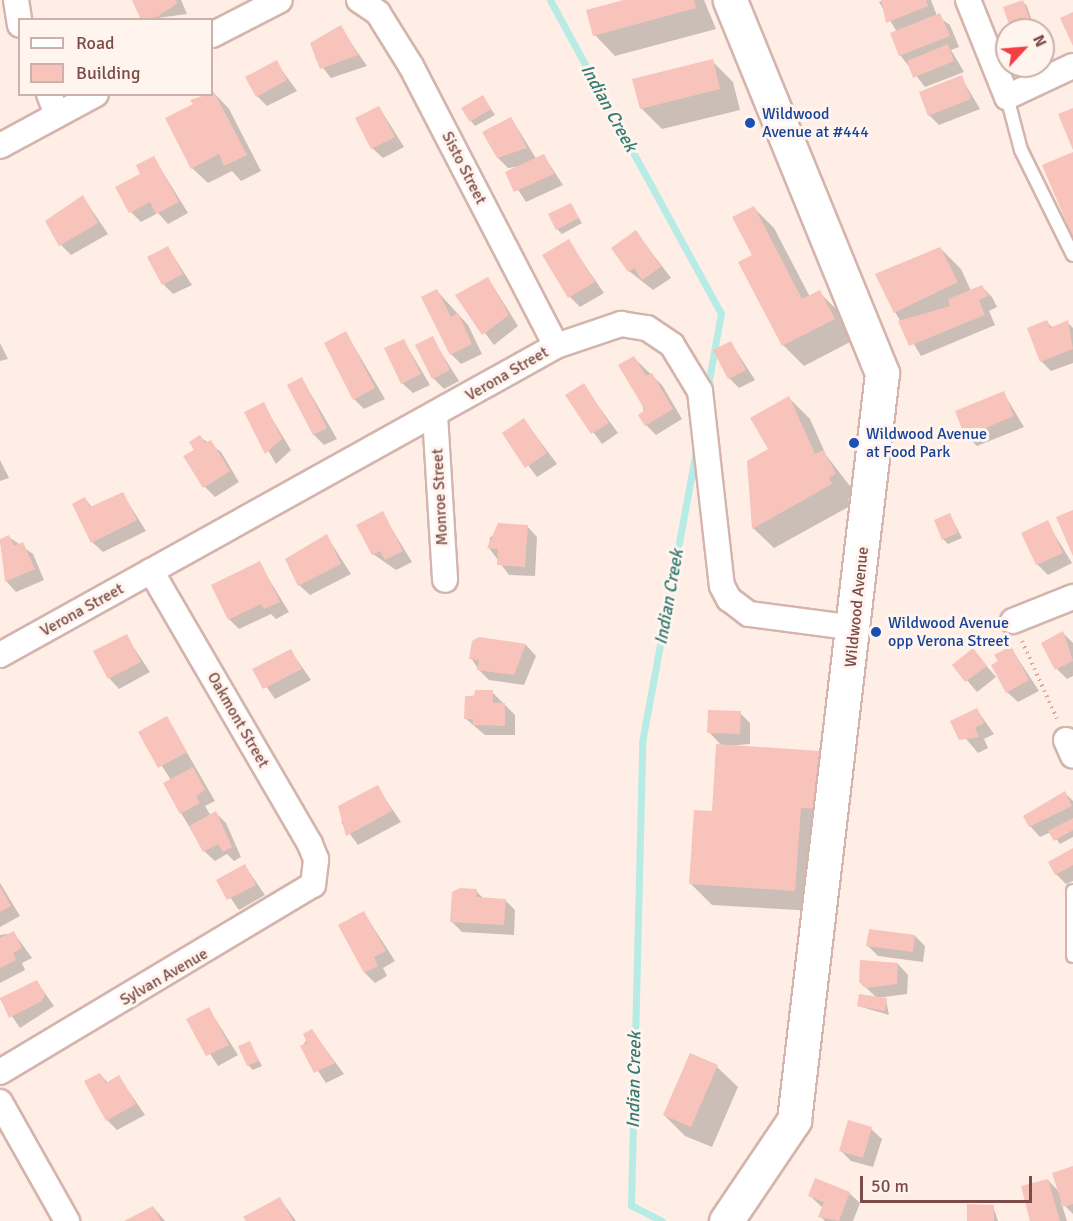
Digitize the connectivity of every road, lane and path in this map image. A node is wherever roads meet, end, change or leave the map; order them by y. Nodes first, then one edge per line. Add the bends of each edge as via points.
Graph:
1 (16, 0) edge
2 (280, 0) edge
3 (358, 0) edge
4 (730, 0) edge
5 (968, 0) edge
6 (19, 18) edge
7 (213, 34) edge
8 (1073, 66) edge
9 (88, 96) edge
10 (1007, 96) junction
11 (53, 105) edge
12 (0, 146) edge
13 (1073, 255) edge
14 (556, 346) junction
15 (435, 415) junction
16 (151, 571) junction
17 (445, 580) dead end
18 (1073, 597) edge
19 (1013, 621) joint
20 (856, 628) junction
21 (0, 655) edge
22 (1069, 748) edge
23 (317, 872) joint
24 (1073, 891) edge
25 (1073, 956) edge
26 (0, 1072) edge
27 (0, 1102) edge
28 (67, 1221) edge
29 (726, 1221) edge

1 - 6 street
2 - 7 street
3 - 14 street, Sisto Street via 378,13 411,66
4 - 20 street, Wildwood Avenue via 882,373
5 - 10 street
8 - 10 street
9 - 11 street
10 - 13 lane via 1021,150
11 - 12 street
14 - 15 street, Verona Street
14 - 20 street, Verona Street via 621,324 647,328 672,345 692,371 702,400 722,586 729,599 749,614
15 - 16 street, Verona Street
15 - 17 street, Monroe Street
16 - 21 street, Verona Street
16 - 23 street, Oakmont Street via 310,844
18 - 19 street
19 - 22 path
20 - 29 street, Wildwood Avenue via 794,1120
23 - 26 street, Sylvan Avenue via 308,893
24 - 25 lane
27 - 28 street

